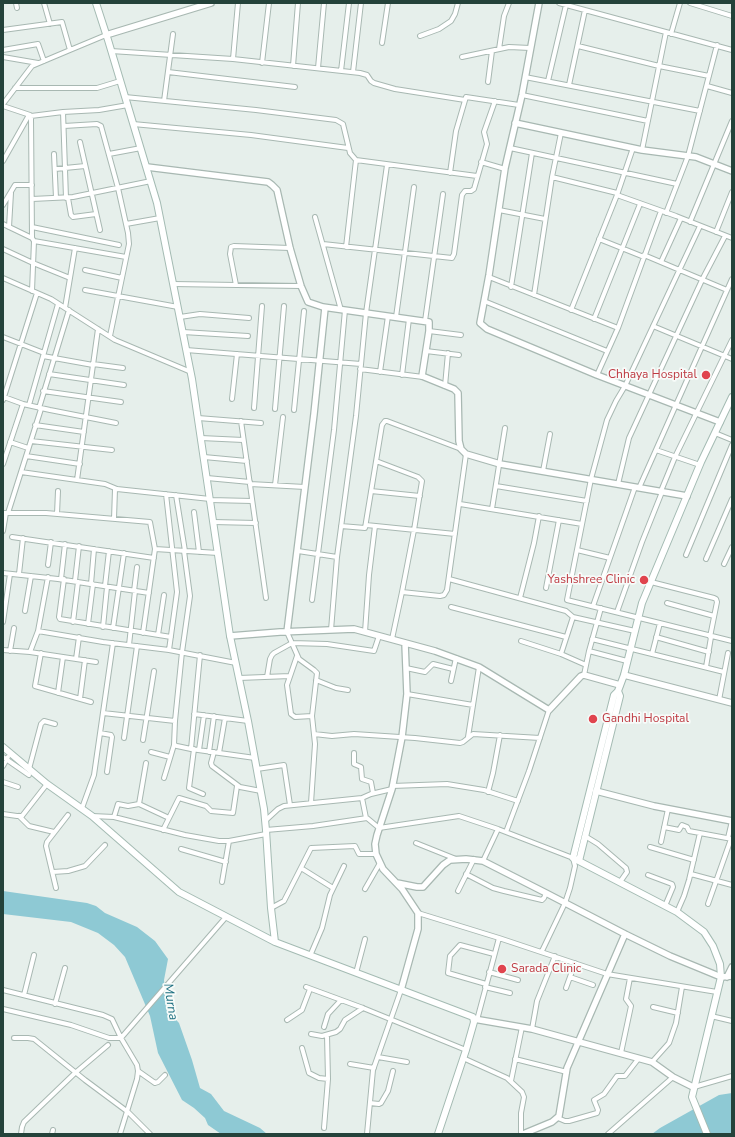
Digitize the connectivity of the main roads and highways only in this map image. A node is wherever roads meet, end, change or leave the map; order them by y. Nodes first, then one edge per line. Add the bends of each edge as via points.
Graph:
1 (96, 3) edge
2 (732, 396) edge
3 (609, 729) junction
4 (3, 747) edge
5 (7, 757) edge
6 (576, 862) junction
7 (276, 942) junction
8 (727, 976) edge
9 (438, 1134) edge
10 (707, 1134) edge

1 - 7 main road via 151,181 191,372 230,636 261,791
2 - 3 main road via 642,603 619,688 620,696
3 - 6 main road
3 - 6 main road via 585,836
4 - 5 main road
5 - 7 main road via 82,808 178,892
6 - 8 main road via 677,912 704,932
7 - 9 main road via 476,1020
8 - 10 main road via 717,992 693,1087 692,1097

